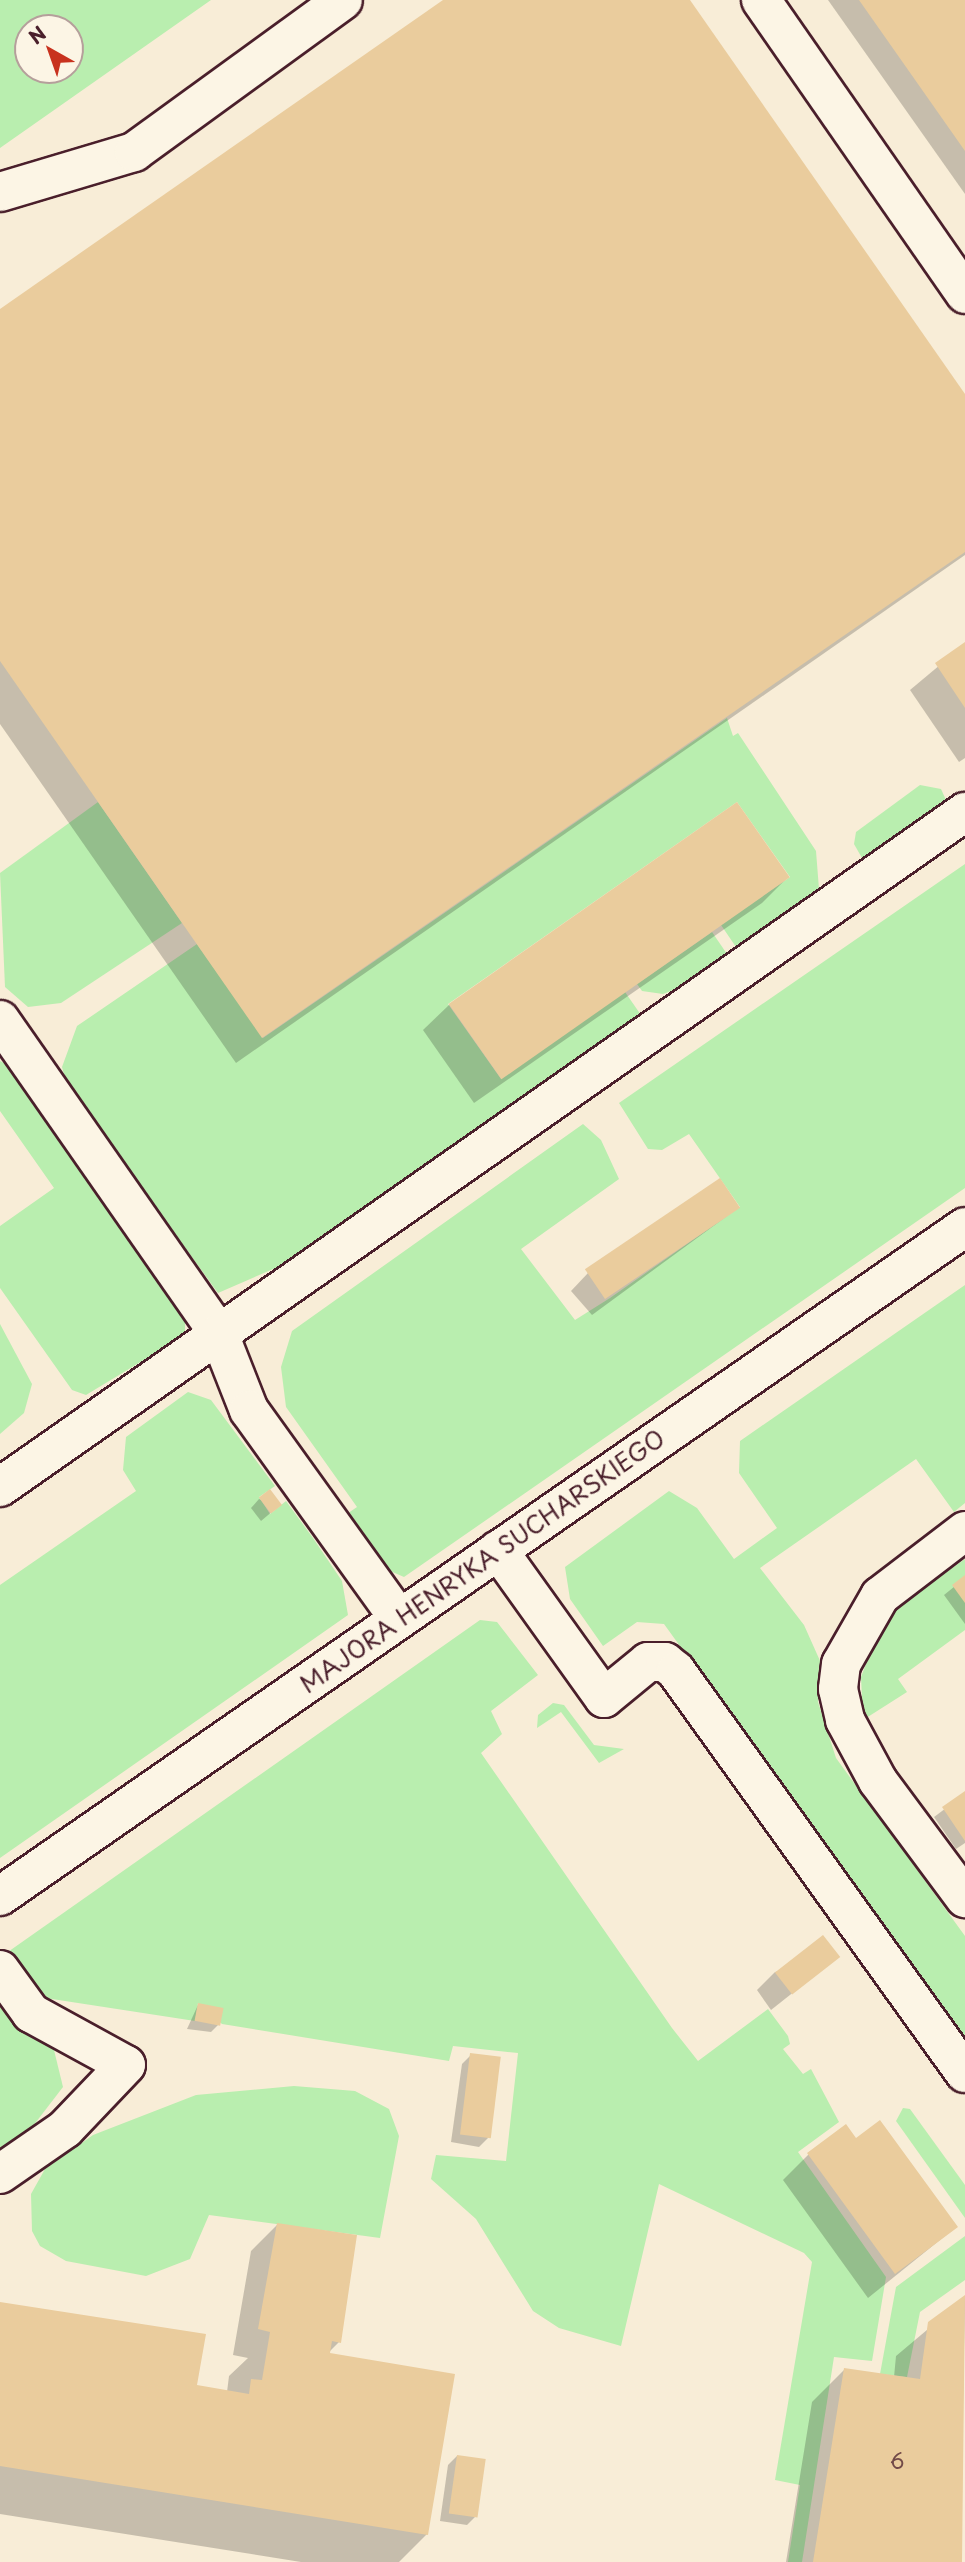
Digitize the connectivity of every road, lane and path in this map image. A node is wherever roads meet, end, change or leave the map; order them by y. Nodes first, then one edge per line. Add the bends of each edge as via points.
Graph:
1 (343, 0) edge
2 (761, 0) edge
3 (0, 192) edge
4 (965, 293) edge
5 (965, 812) edge
6 (0, 1020) edge
7 (965, 1227) edge
8 (219, 1334) junction
9 (0, 1487) edge
10 (965, 1531) edge
11 (498, 1550) junction
12 (399, 1619) junction
13 (0, 1896) edge
14 (965, 1898) edge
15 (0, 1970) edge
16 (965, 2073) edge
17 (0, 2174) edge

1 - 3 street via 134,152
2 - 4 street
5 - 8 street
6 - 8 street
7 - 11 street, MAJORA HENRYKA SUCHARSKIEGO
8 - 9 street
8 - 12 street via 248,1410
10 - 14 street via 880,1596 841,1664 838,1689 845,1720 878,1781
11 - 12 street, MAJORA HENRYKA SUCHARSKIEGO
11 - 16 street via 604,1698 648,1662 665,1662 676,1671
12 - 13 street, MAJORA HENRYKA SUCHARSKIEGO
15 - 17 street via 31,2013 126,2065 65,2129

